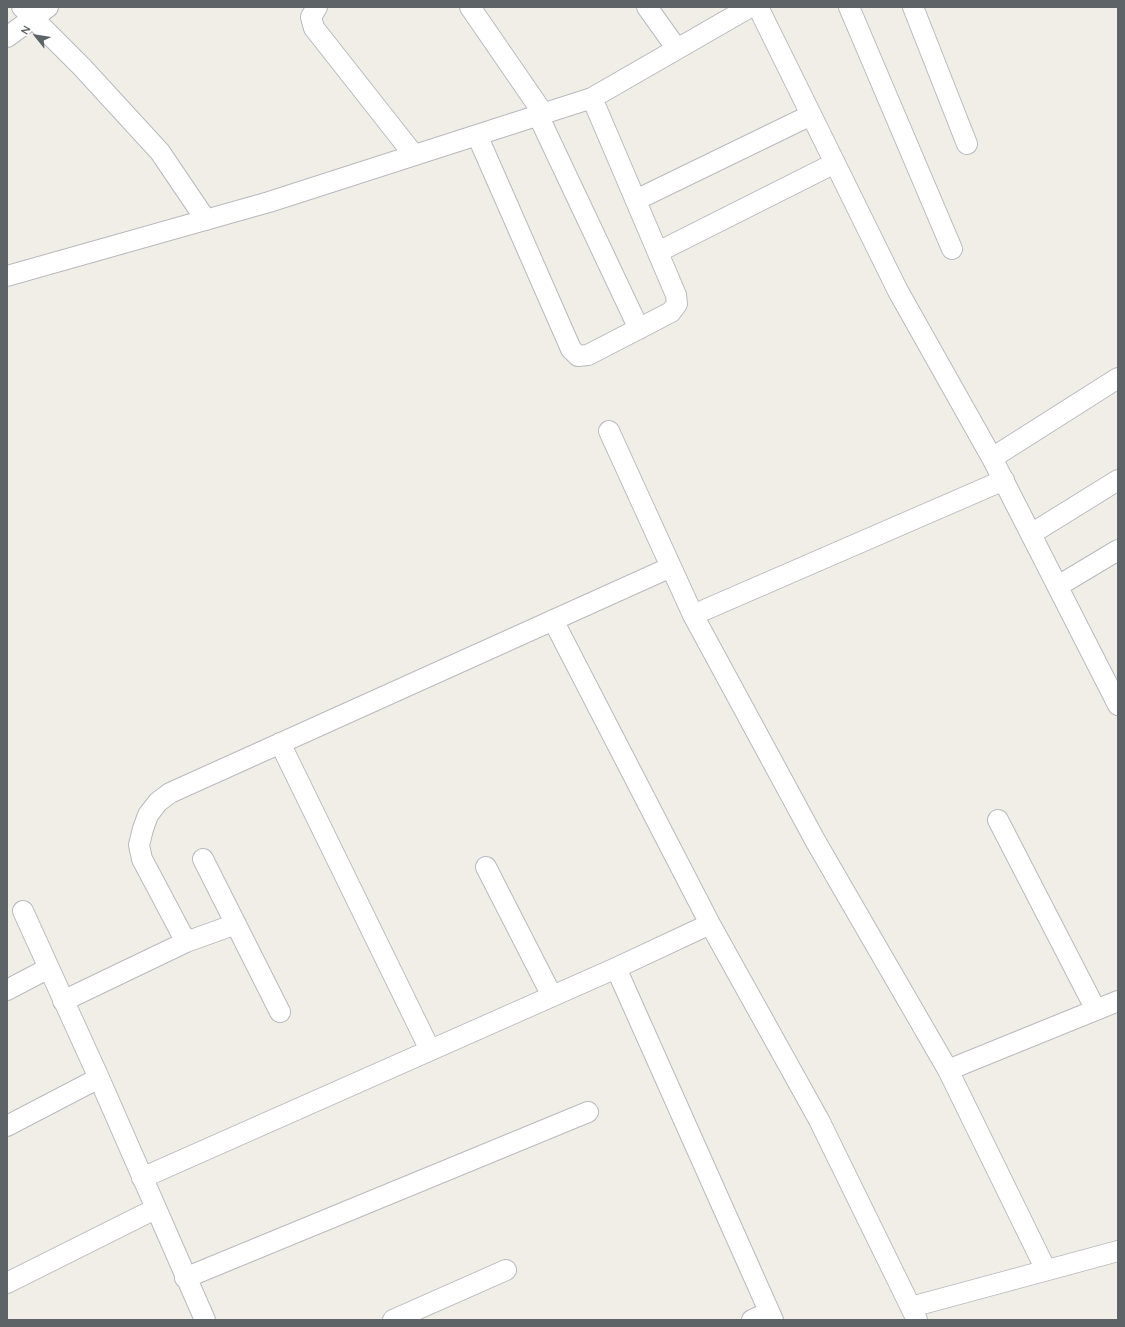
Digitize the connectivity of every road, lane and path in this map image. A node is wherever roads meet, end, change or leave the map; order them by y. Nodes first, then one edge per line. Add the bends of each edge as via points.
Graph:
1 (317, 7) edge
2 (470, 7) edge
3 (647, 7) edge
4 (750, 7) edge
5 (758, 7) edge
6 (849, 7) edge
7 (914, 7) edge
8 (34, 11) edge
9 (7, 37) edge
10 (677, 49) junction
11 (592, 98) junction
12 (540, 114) junction
13 (811, 115) junction
14 (476, 135) junction
15 (968, 144) dead end
16 (414, 155) junction
17 (835, 163) junction
18 (636, 200) junction
19 (206, 220) junction
20 (952, 249) dead end
21 (658, 252) junction
22 (7, 276) edge
23 (638, 329) junction
24 (1118, 378) edge
25 (609, 431) dead end
26 (986, 447) junction
27 (1004, 480) junction
28 (1118, 480) edge
29 (1031, 534) junction
30 (1118, 550) edge
31 (671, 567) junction
32 (1058, 586) junction
33 (693, 616) junction
34 (553, 620) junction
35 (1118, 705) edge
36 (280, 743) junction
37 (998, 820) dead end
38 (203, 858) dead end
39 (486, 867) dead end
40 (22, 911) dead end
41 (236, 924) junction
42 (710, 924) junction
43 (186, 942) junction
44 (49, 968) junction
45 (616, 968) junction
46 (7, 990) edge
47 (552, 996) junction
48 (64, 1001) junction
49 (1118, 1001) edge
50 (1096, 1010) junction
51 (280, 1012) dead end
52 (430, 1050) junction
53 (948, 1070) junction
54 (99, 1078) junction
55 (588, 1112) dead end
56 (7, 1126) edge
57 (142, 1178) junction
58 (156, 1209) junction
59 (1118, 1251) edge
60 (506, 1270) dead end
61 (1046, 1270) junction
62 (185, 1278) junction
63 (7, 1283) edge
64 (914, 1313) edge
65 (765, 1317) edge
66 (205, 1320) edge
67 (393, 1320) edge

1 - 16 street via 311,17 314,28
2 - 12 street
3 - 10 street
4 - 10 street
5 - 13 street
6 - 20 street
7 - 15 street
8 - 9 street
8 - 19 street via 160,152
10 - 11 street
11 - 12 street
11 - 18 street
12 - 14 street
12 - 23 street
13 - 17 street
13 - 18 street
14 - 16 street
14 - 23 street via 571,349 578,356 588,356
16 - 19 street
17 - 21 street
17 - 26 street via 898,291
18 - 21 street
19 - 22 street
21 - 23 street via 676,295 677,304 671,312
24 - 26 street
25 - 31 street
26 - 27 street
27 - 29 street
27 - 33 street
28 - 29 street
29 - 32 street
30 - 32 street
31 - 33 street
31 - 34 street
32 - 35 street
33 - 53 street via 816,842
34 - 36 street
34 - 42 street
36 - 43 street via 170,793 158,802 148,815 139,845 142,859
36 - 52 street
37 - 50 street
38 - 41 street
39 - 47 street
40 - 44 street
41 - 43 street
41 - 51 street
42 - 45 street
42 - 64 street via 819,1120
43 - 48 street
44 - 46 street
44 - 48 street
45 - 47 street
45 - 65 street
47 - 52 street
48 - 54 street
49 - 50 street
50 - 53 street
52 - 57 street
53 - 61 street
54 - 56 street
54 - 57 street
55 - 62 street
57 - 58 street
58 - 62 street
58 - 63 street
59 - 61 street
60 - 67 street
61 - 64 street
62 - 66 street

